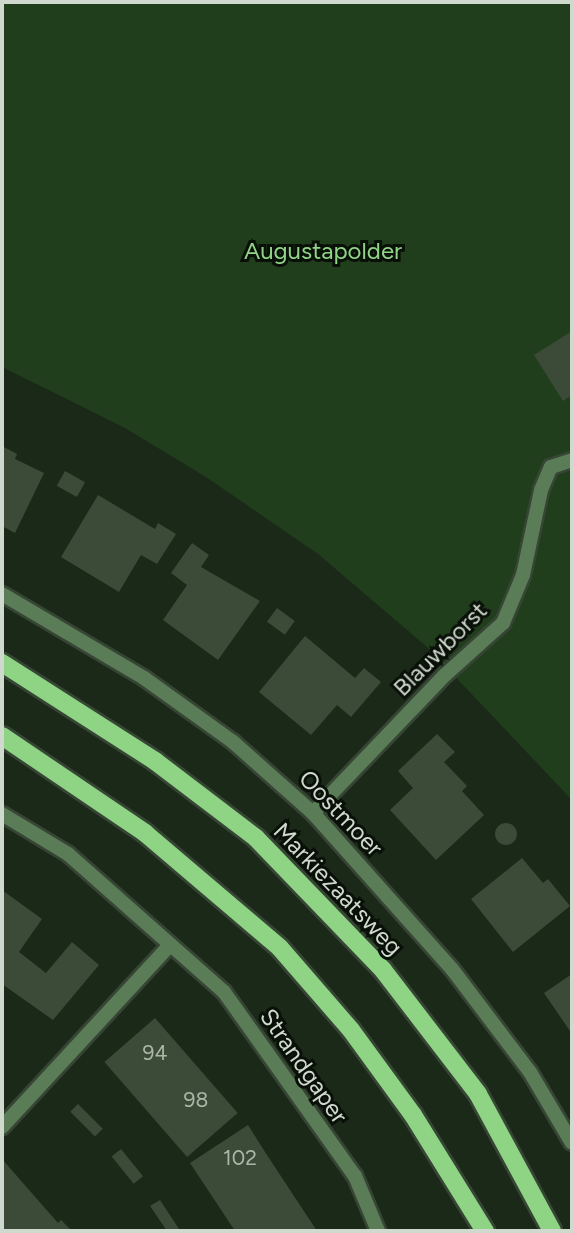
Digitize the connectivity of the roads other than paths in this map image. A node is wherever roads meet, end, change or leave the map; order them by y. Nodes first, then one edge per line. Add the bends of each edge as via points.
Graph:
1 (572, 460) edge
2 (2, 594) edge
3 (2, 663) edge
4 (2, 736) edge
5 (313, 813) junction
6 (2, 814) edge
7 (167, 947) junction
8 (2, 1127) edge
9 (572, 1143) edge
10 (378, 1231) edge
11 (485, 1231) edge
12 (552, 1231) edge

1 - 5 street, Blauwborst via 551,467 541,490 523,575 503,623 445,675
2 - 5 street, Oostmoer via 41,614 233,741
3 - 12 main road, Markiezaatsweg via 155,761 256,838 383,970 478,1094
4 - 11 main road via 145,833 280,948 351,1030 413,1115
5 - 9 street, Oostmoer via 452,969 530,1072
6 - 7 street, Strandgaper via 68,854
7 - 8 street
7 - 10 street, Strandgaper via 224,992 355,1176

